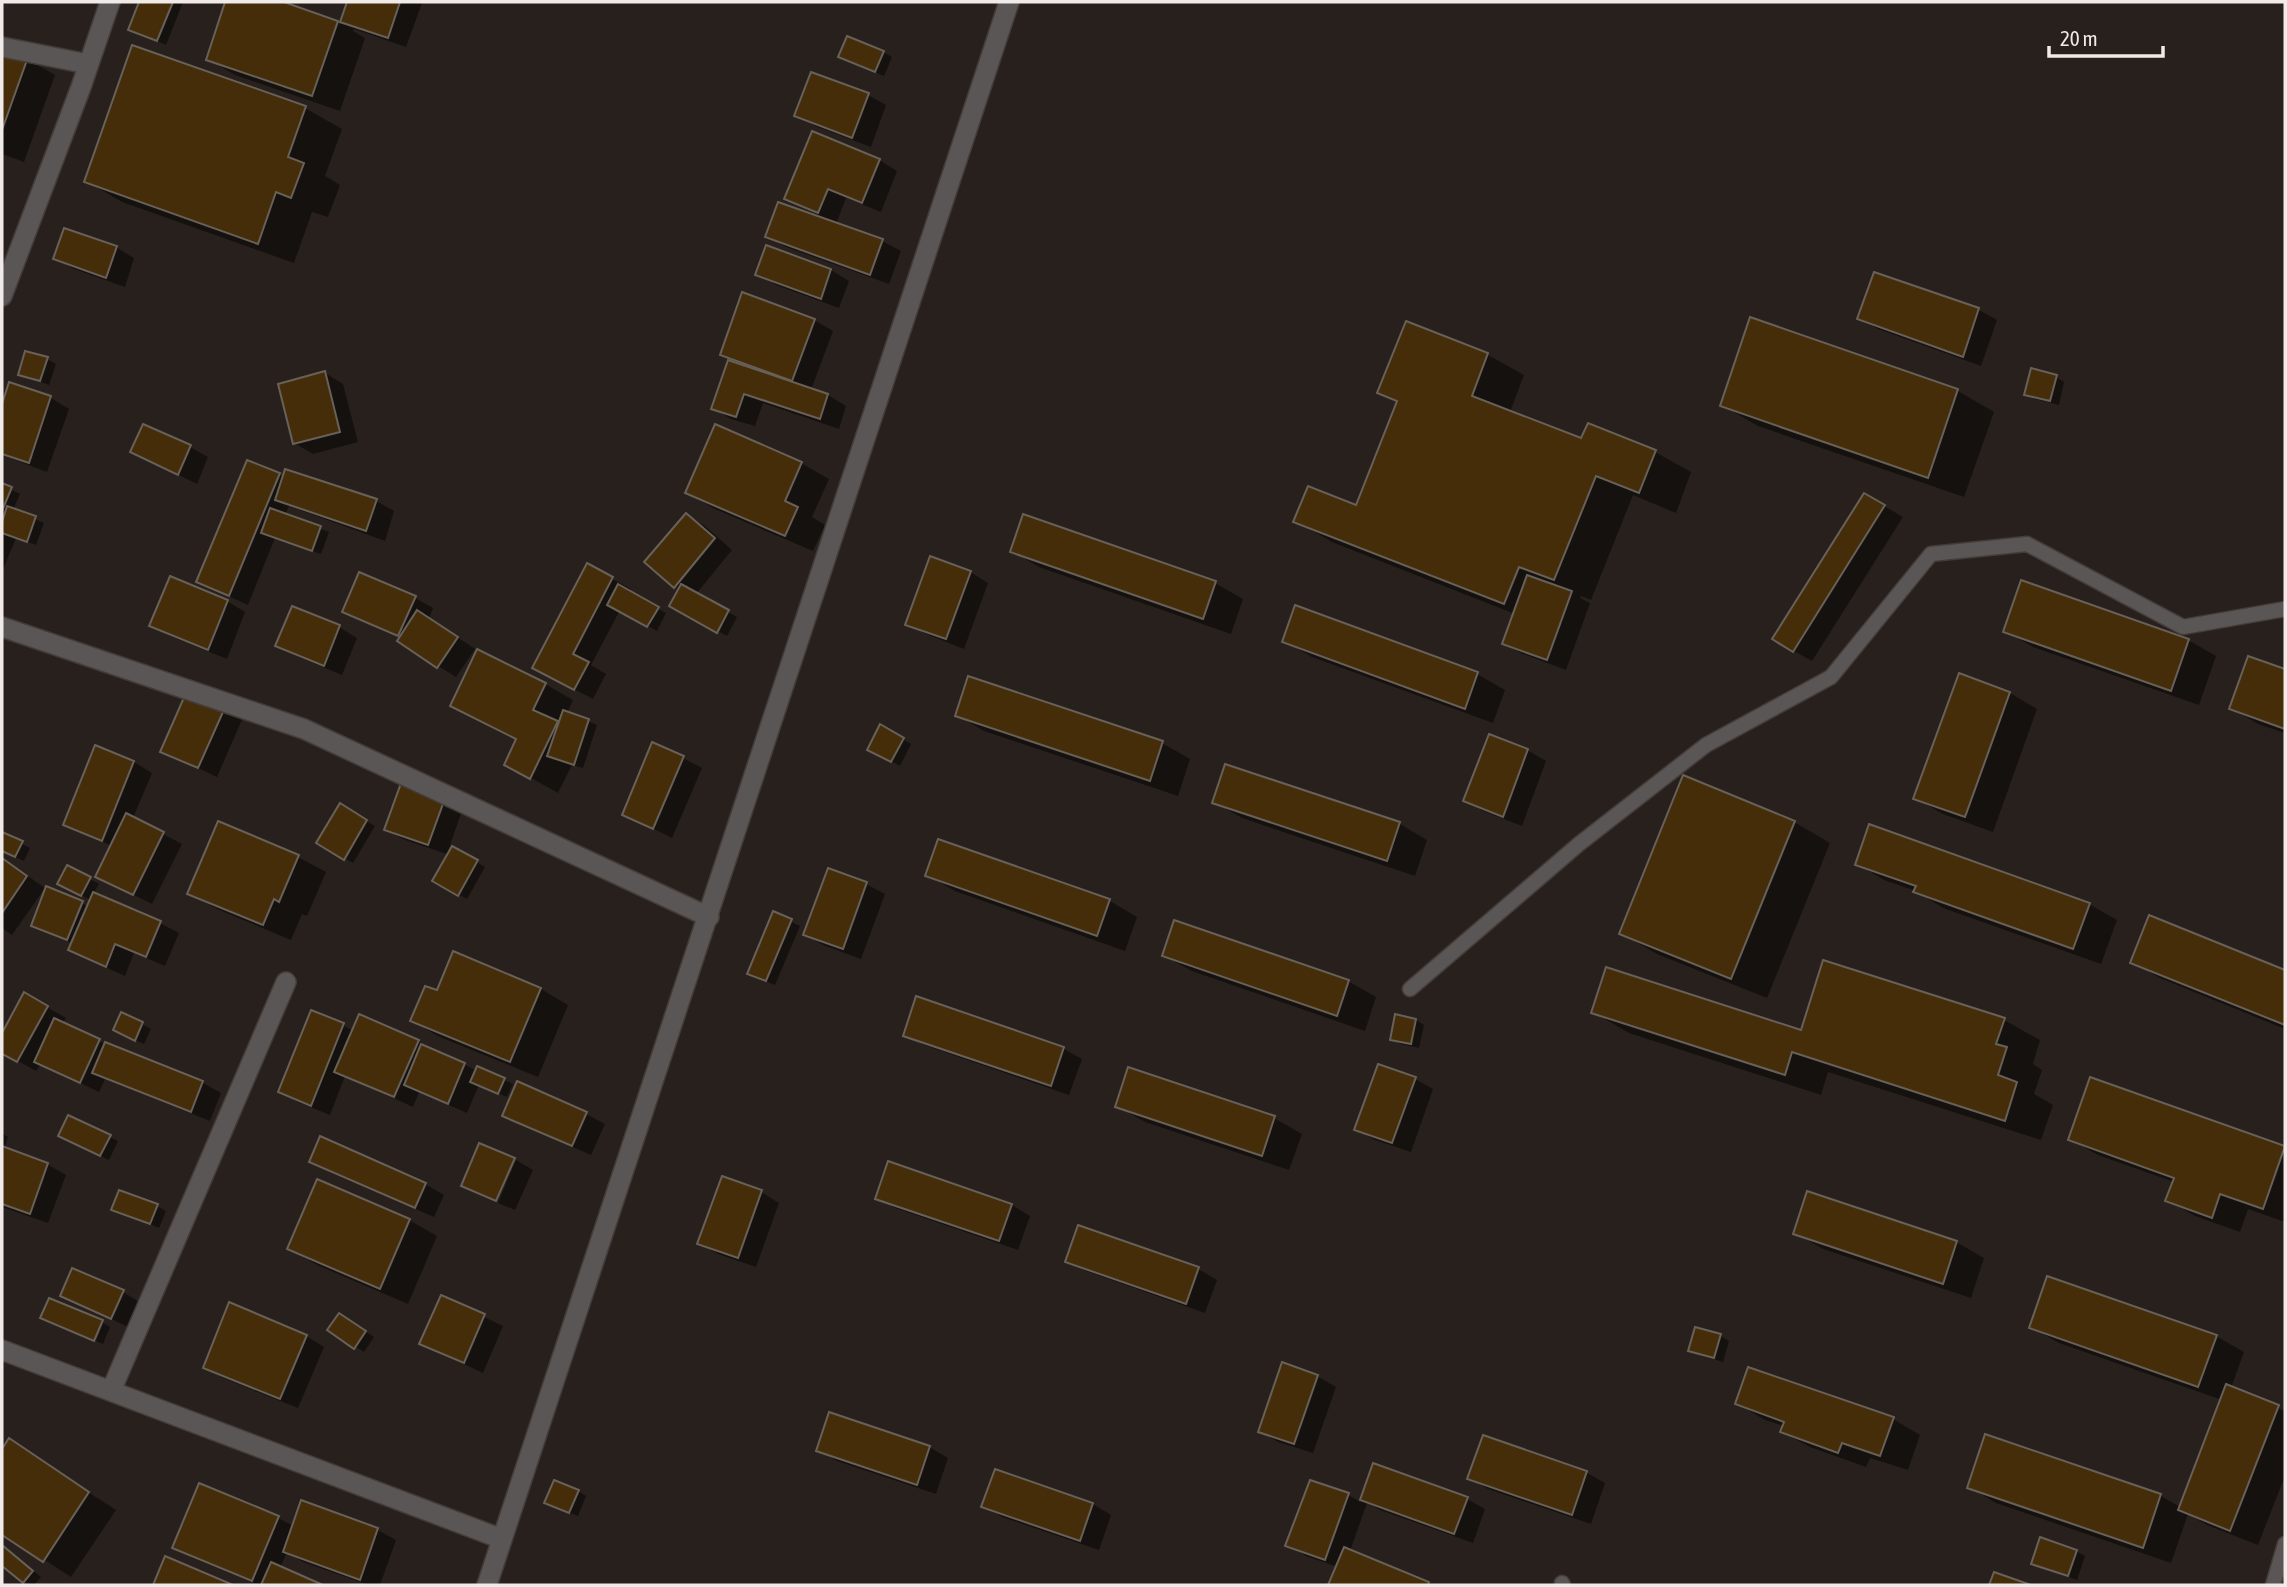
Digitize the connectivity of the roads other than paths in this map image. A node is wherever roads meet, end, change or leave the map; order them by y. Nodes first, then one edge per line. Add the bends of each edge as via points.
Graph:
1 (110, 2) edge
2 (1009, 2) edge
3 (2, 47) edge
4 (88, 64) junction
5 (2, 296) edge
6 (2285, 609) edge
7 (2, 628) edge
8 (709, 917) junction
9 (286, 982) dead end
10 (1410, 989) dead end
11 (2, 1350) edge
12 (111, 1391) junction
13 (502, 1539) junction
14 (2285, 1544) edge
15 (487, 1585) edge
16 (2273, 1585) edge

1 - 4 street
2 - 8 street
3 - 4 street
4 - 5 street
6 - 10 lane via 2183,627 2027,544 1931,554 1831,677 1706,745 1578,844
7 - 8 street via 304,729
8 - 13 street
9 - 12 street
11 - 12 street
12 - 13 street
13 - 15 street
14 - 16 lane

